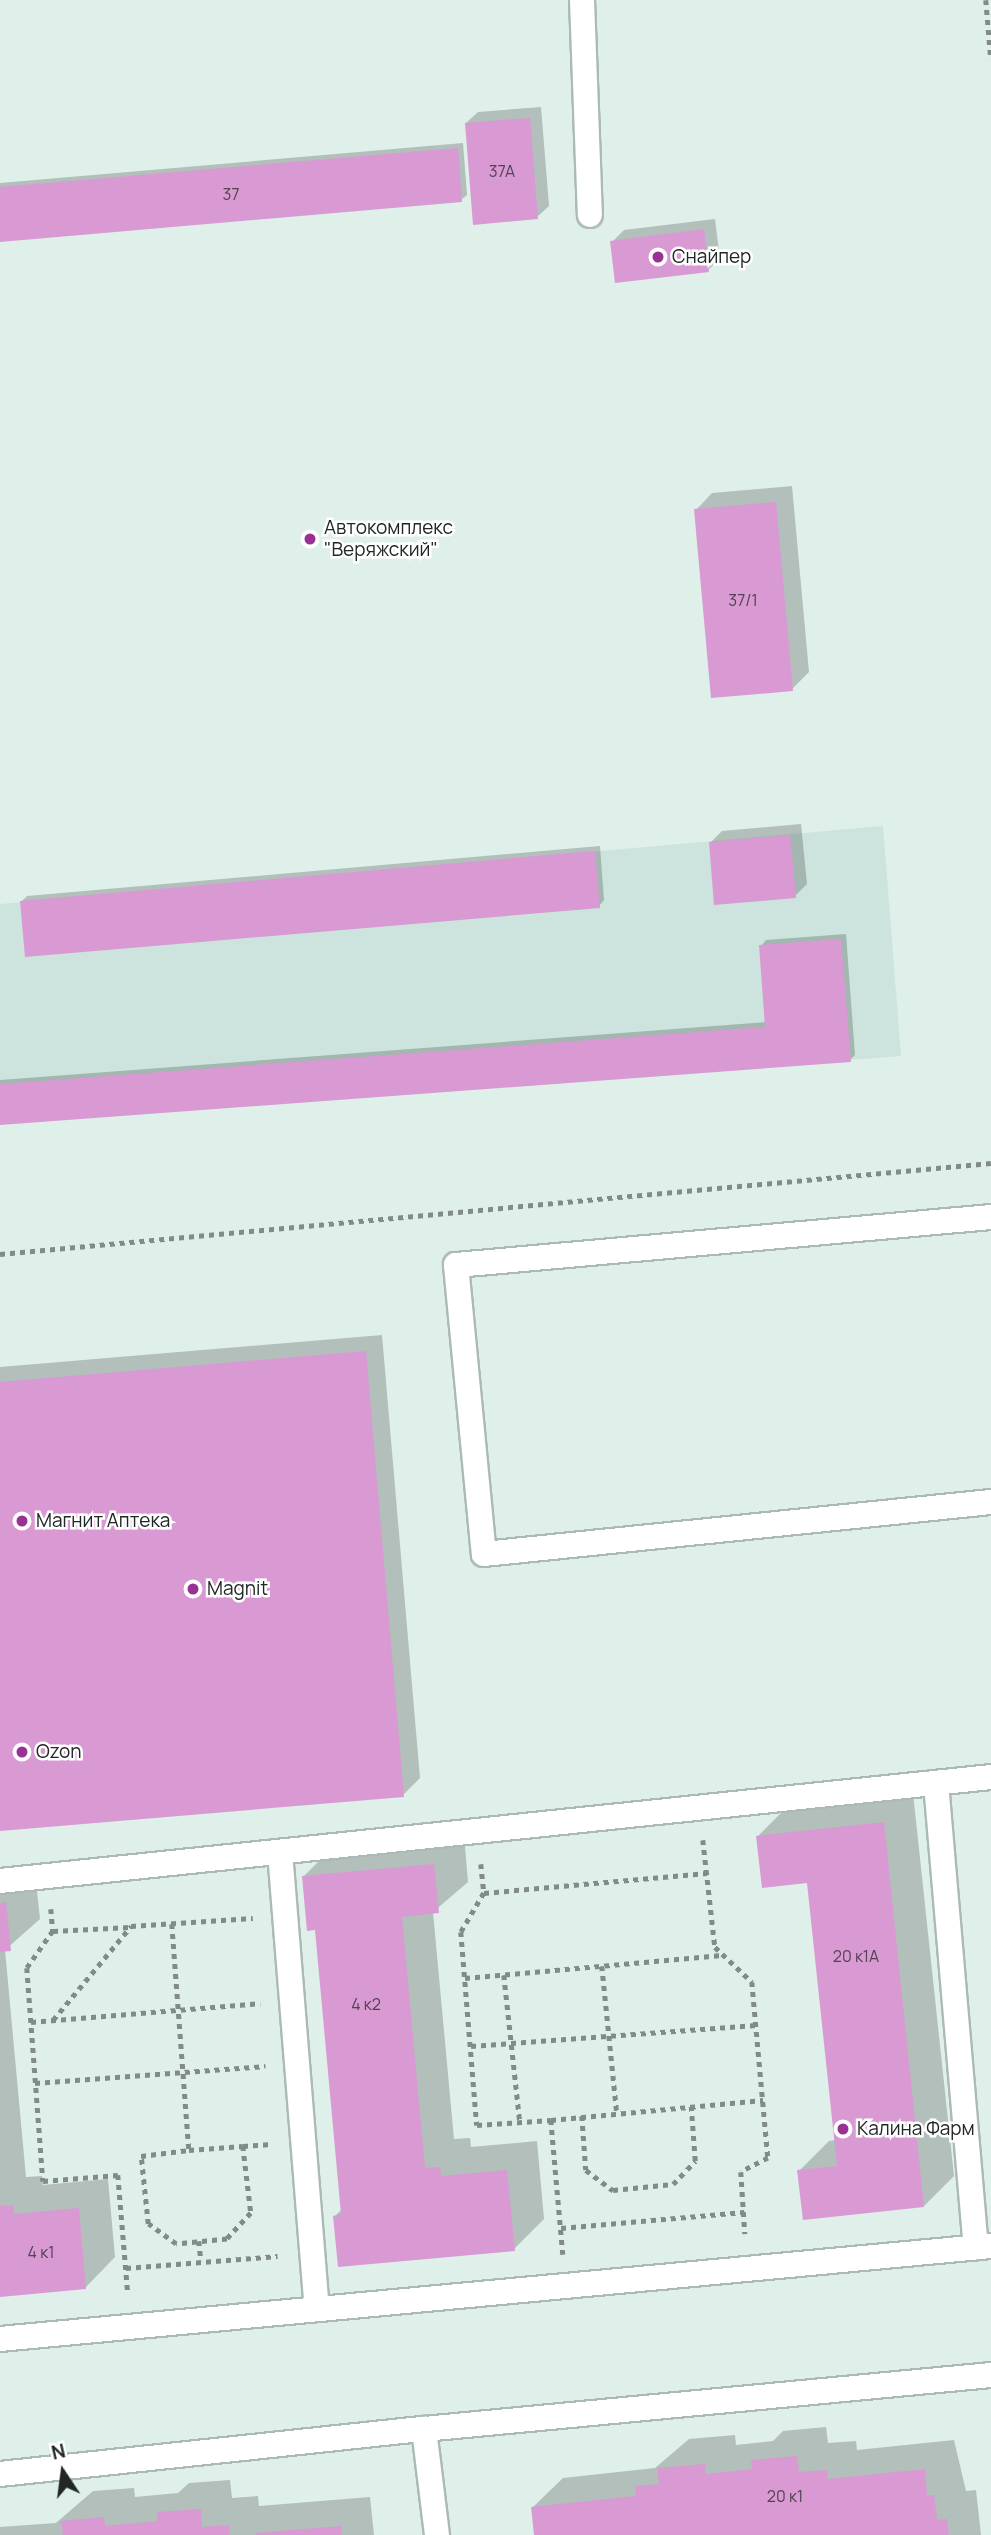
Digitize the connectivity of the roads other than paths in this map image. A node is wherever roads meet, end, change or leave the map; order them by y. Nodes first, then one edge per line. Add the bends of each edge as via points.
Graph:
1 (582, 0) edge
2 (590, 215) dead end
3 (991, 1217) edge
4 (991, 1502) edge
5 (991, 1777) edge
6 (936, 1783) junction
7 (280, 1852) junction
8 (0, 1881) edge
9 (984, 2247) edge
10 (317, 2309) junction
11 (0, 2339) edge
12 (991, 2375) edge
13 (424, 2429) junction
14 (0, 2474) edge
15 (437, 2535) edge

1 - 2 lane
3 - 4 lane via 456,1265 484,1554
5 - 6 lane
6 - 7 lane
6 - 9 lane
7 - 8 lane
7 - 10 lane
9 - 10 lane
10 - 11 lane
12 - 13 lane
13 - 14 lane
13 - 15 lane

